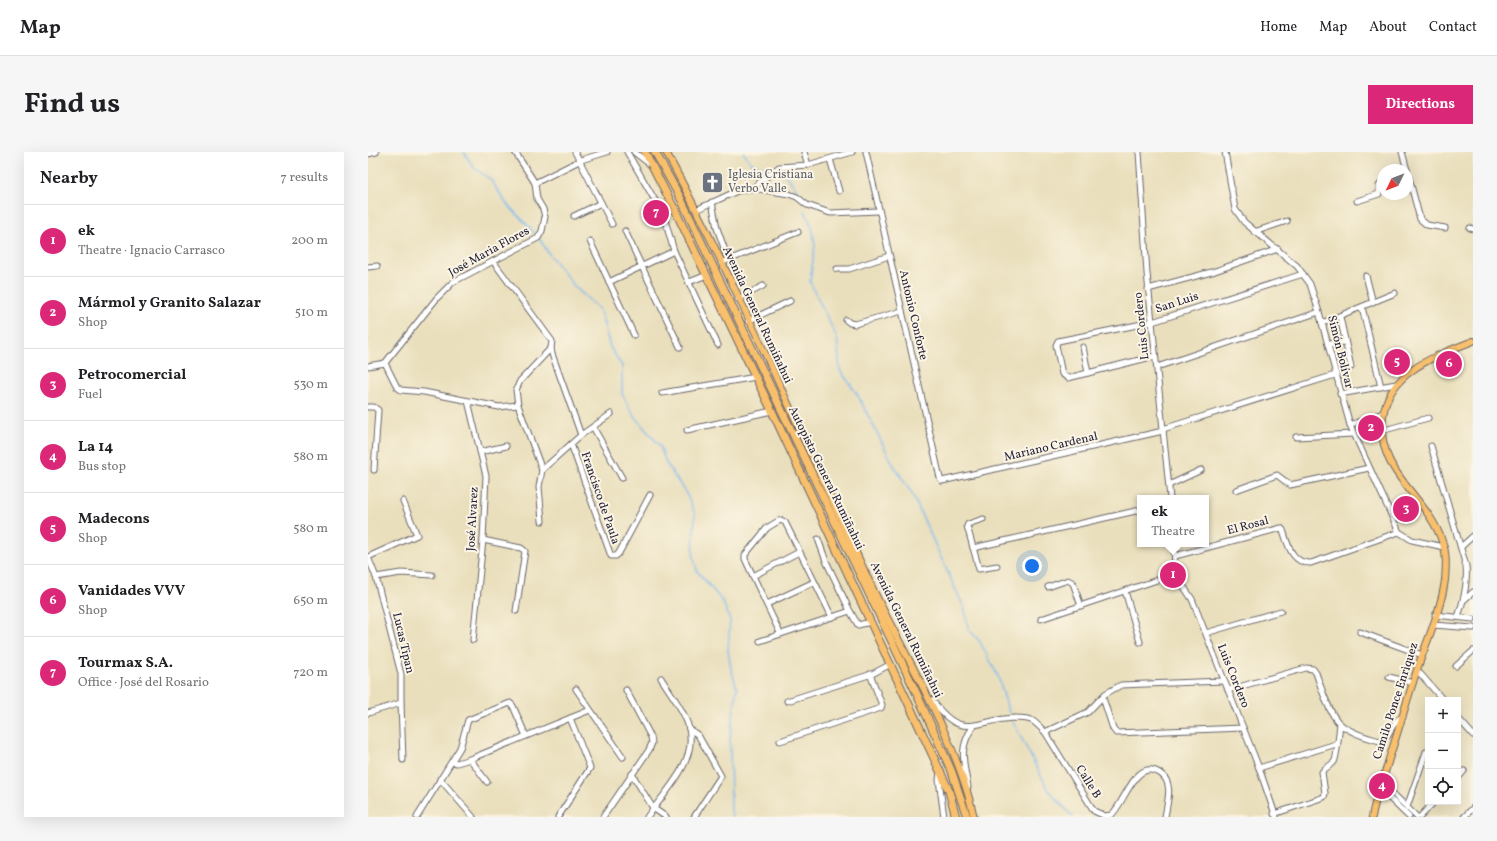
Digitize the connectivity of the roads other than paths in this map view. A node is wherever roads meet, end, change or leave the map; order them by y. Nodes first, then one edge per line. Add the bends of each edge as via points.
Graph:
1 (376, 152) edge
2 (515, 152) edge
3 (575, 152) edge
4 (607, 152) edge
5 (627, 152) edge
6 (634, 152) edge
7 (645, 152) edge
8 (655, 152) edge
9 (666, 152) edge
10 (804, 152) edge
11 (852, 152) edge
12 (866, 152) edge
13 (1139, 152) edge
14 (1225, 152) edge
15 (1402, 152) edge
16 (368, 154) edge
17 (830, 159) junction
18 (581, 160) junction
19 (1405, 164) edge
20 (808, 165) junction
21 (654, 168) junction
22 (535, 183) junction
23 (753, 188) junction
24 (839, 191) dead end
25 (1413, 194) edge
26 (1377, 195) edge
27 (1357, 201) dead end
28 (712, 202) junction
29 (601, 203) junction
30 (662, 210) junction
31 (675, 210) junction
32 (696, 210) junction
33 (879, 211) junction
34 (574, 216) dead end
35 (1287, 221) dead end
36 (612, 224) dead end
37 (1445, 228) dead end
38 (625, 231) dead end
39 (798, 232) dead end
40 (1254, 232) junction
41 (590, 241) dead end
42 (1278, 249) junction
43 (674, 251) junction
44 (889, 256) junction
45 (728, 259) junction
46 (493, 261) junction
47 (721, 263) junction
48 (377, 266) dead end
49 (642, 266) junction
50 (368, 267) edge
51 (837, 269) dead end
52 (1303, 274) junction
53 (707, 275) junction
54 (1366, 276) dead end
55 (609, 282) junction
56 (689, 282) junction
57 (763, 286) dead end
58 (1148, 289) junction
59 (1395, 293) dead end
60 (738, 299) junction
61 (790, 301) dead end
62 (1373, 303) junction
63 (1362, 307) junction
64 (902, 311) junction
65 (1320, 312) junction
66 (1340, 317) junction
67 (748, 320) junction
68 (846, 320) dead end
69 (1152, 322) junction
70 (1322, 323) junction
71 (634, 335) dead end
72 (1473, 341) edge
73 (1344, 342) junction
74 (1328, 344) junction
75 (718, 345) dead end
76 (680, 347) dead end
77 (1083, 347) dead end
78 (552, 348) junction
79 (1155, 356) junction
80 (385, 363) junction
81 (368, 366) edge
82 (1157, 367) junction
83 (1351, 367) dead end
84 (1088, 373) junction
85 (1335, 375) junction
86 (756, 377) junction
87 (1396, 384) junction
88 (1381, 387) junction
89 (662, 393) dead end
90 (1340, 394) junction
91 (468, 401) junction
92 (518, 405) junction
93 (368, 407) edge
94 (772, 411) junction
95 (1383, 413) junction
96 (611, 414) dead end
97 (1428, 418) dead end
98 (1350, 425) junction
99 (593, 427) junction
100 (687, 430) dead end
101 (1163, 430) junction
102 (1381, 431) junction
103 (1353, 434) junction
104 (581, 436) junction
105 (1296, 437) dead end
106 (571, 444) junction
107 (506, 446) dead end
108 (1430, 446) dead end
109 (480, 452) junction
110 (1369, 468) junction
111 (374, 470) dead end
112 (542, 470) junction
113 (1201, 470) dead end
114 (622, 478) dead end
115 (942, 481) joint
116 (1169, 485) junction
117 (1236, 490) dead end
118 (650, 495) dead end
119 (1170, 495) edge
120 (403, 501) dead end
121 (1137, 511) edge
122 (983, 519) dead end
123 (542, 521) dead end
124 (1399, 532) junction
125 (1473, 536) edge
126 (818, 539) dead end
127 (483, 540) junction
128 (1174, 547) edge
129 (1444, 547) junction
130 (1461, 547) junction
131 (973, 548) junction
132 (800, 552) junction
133 (1175, 556) junction
134 (368, 557) edge
135 (997, 566) dead end
136 (1175, 574) junction
137 (432, 575) dead end
138 (753, 576) junction
139 (376, 577) junction
140 (814, 582) junction
141 (1048, 587) dead end
142 (1124, 592) junction
143 (1473, 592) edge
144 (1464, 600) junction
145 (767, 604) junction
146 (1081, 606) junction
147 (516, 611) dead end
148 (850, 611) junction
149 (1281, 611) dead end
150 (1435, 615) junction
151 (832, 617) junction
152 (1458, 617) junction
153 (1041, 619) dead end
154 (1473, 619) edge
155 (871, 622) junction
156 (1433, 625) junction
157 (1473, 628) edge
158 (1360, 632) dead end
159 (780, 633) junction
160 (1206, 633) junction
161 (473, 640) dead end
162 (760, 641) dead end
163 (1140, 642) dead end
164 (1473, 651) edge
165 (1422, 655) junction
166 (891, 664) junction
167 (1456, 666) dead end
168 (1417, 670) junction
169 (870, 674) junction
170 (1389, 677) dead end
171 (661, 678) dead end
172 (1224, 680) junction
173 (1413, 683) junction
174 (576, 689) dead end
175 (626, 690) dead end
176 (1228, 690) junction
177 (926, 694) junction
178 (1440, 697) edge
179 (1103, 698) junction
180 (787, 701) dead end
181 (401, 703) junction
182 (590, 710) junction
183 (368, 713) edge
184 (1403, 717) junction
185 (570, 718) junction
186 (1461, 722) edge
187 (1340, 724) junction
188 (973, 727) junction
189 (1243, 728) junction
190 (689, 729) junction
191 (1045, 732) junction
192 (526, 736) junction
193 (1473, 736) edge
194 (780, 741) dead end
195 (1336, 744) junction
196 (1425, 755) edge
197 (623, 756) dead end
198 (470, 759) junction
199 (403, 760) dead end
200 (452, 762) junction
201 (1259, 768) junction
202 (940, 771) junction
203 (1464, 771) dead end
204 (632, 774) junction
205 (1461, 774) edge
206 (440, 779) junction
207 (487, 782) dead end
208 (1381, 786) junction
209 (968, 792) junction
210 (1431, 805) edge
211 (1407, 807) junction
212 (654, 808) junction
213 (1473, 808) edge
214 (1275, 815) edge
215 (417, 817) edge
216 (473, 817) edge
217 (558, 817) edge
218 (603, 817) edge
219 (647, 817) edge
220 (666, 817) edge
221 (694, 817) edge
222 (944, 817) edge
223 (956, 817) edge
224 (967, 817) edge
225 (974, 817) edge
226 (1165, 817) edge
227 (1372, 817) edge
228 (1409, 817) edge
229 (1419, 817) edge
230 (1464, 817) edge

1 - 16 street
2 - 22 street, José Maria Flores
3 - 18 street
4 - 18 street
5 - 30 street
6 - 21 street
7 - 21 highway, Autopista General Rumiñahui
8 - 224 highway, Autopista General Rumiñahui via 680,198 916,692 952,772
9 - 32 main road, Avenida General Rumiñahui
10 - 20 street
11 - 17 street
12 - 33 street, Antonio Conforte
13 - 58 street, Luis Cordero
14 - 40 street, Simón Bolívar via 1235,209 1238,216
15 - 19 street
17 - 20 street
17 - 24 street
18 - 22 street
18 - 29 street
20 - 23 street via 779,167
21 - 31 highway, Autopista General Rumiñahui
22 - 46 street, José Maria Flores via 537,200 545,217 542,231 538,238
23 - 28 street
23 - 33 street via 789,194 807,205 830,213
25 - 37 street via 1420,219 1427,225
26 - 27 street
28 - 32 street
28 - 45 street via 717,228
29 - 34 street
29 - 36 street
30 - 31 street
30 - 43 street
31 - 53 highway, Autopista General Rumiñahui
32 - 47 main road, Avenida General Rumiñahui
33 - 44 street, Antonio Conforte
35 - 40 street
38 - 49 street
39 - 45 street
40 - 42 street, Simón Bolívar
41 - 55 street
42 - 52 street, Simón Bolívar
42 - 58 street via 1208,273
43 - 49 street
43 - 56 street
44 - 51 street via 849,269
44 - 64 street, Antonio Conforte
45 - 47 street
46 - 78 street, Francisco de Paula via 552,341
46 - 80 street, José Maria Flores via 453,282
47 - 60 main road, Avenida General Rumiñahui
48 - 50 street
49 - 55 street
49 - 76 street
52 - 65 street, Simón Bolívar via 1310,284
52 - 69 street, San Luis
53 - 56 street
53 - 86 highway, Autopista General Rumiñahui
54 - 62 street
55 - 71 street
56 - 75 street
57 - 60 street
58 - 69 street, Luis Cordero
59 - 62 street
60 - 67 main road, Avenida General Rumiñahui
61 - 67 street
62 - 63 street
63 - 66 street
63 - 88 street
64 - 68 street via 854,324
64 - 115 street, Antonio Conforte
65 - 70 street, Simón Bolívar
65 - 82 street
66 - 70 street
66 - 73 street
67 - 177 main road, Avenida General Rumiñahui via 872,588
69 - 79 street, Luis Cordero
69 - 84 street, San Luis via 1058,341 1056,345 1064,377
70 - 74 street, Simón Bolívar
72 - 87 main road via 1417,366
73 - 74 street
73 - 83 street
74 - 85 street, Simón Bolívar
77 - 84 street
78 - 92 street via 520,381 516,390
78 - 104 street, Francisco de Paula
79 - 82 street, Luis Cordero
79 - 84 street
80 - 81 street
80 - 91 street via 399,389
82 - 101 street, Luis Cordero
85 - 90 street, Simón Bolívar
85 - 101 street, Mariano Cardenal
86 - 89 street
86 - 94 highway, Autopista General Rumiñahui
87 - 88 street
87 - 95 main road, Camilo Ponce Enrìquez
88 - 90 street
90 - 98 street, Simón Bolívar
91 - 92 street via 499,407
91 - 109 street, José Alvarez
92 - 112 street
93 - 111 street via 378,410
94 - 100 street
94 - 155 highway, Autopista General Rumiñahui
95 - 98 street
95 - 102 main road, Camilo Ponce Enrìquez
96 - 99 street
97 - 102 street
98 - 103 street, Simón Bolívar
99 - 104 street
99 - 114 street
101 - 115 street, Mariano Cardenal
101 - 116 street, Luis Cordero
102 - 129 main road, Camilo Ponce Enrìquez via 1383,446 1391,465 1436,527
103 - 105 street
103 - 110 street, Simón Bolívar
104 - 106 street
106 - 112 street
106 - 118 street, Francisco de Paula via 611,556 619,553
107 - 109 street
108 - 130 street
109 - 127 street, José Alvarez via 486,476
110 - 117 street via 1290,485 1277,476
110 - 124 street, Simón Bolívar
112 - 123 street via 539,487
113 - 116 street
116 - 119 street, Luis Cordero
120 - 134 street via 417,535
121 - 131 street
122 - 131 street via 967,526
124 - 129 street via 1412,540
124 - 133 street, El Rosal via 1311,563 1294,557 1281,528
125 - 130 street
126 - 148 street
127 - 147 street via 525,551
127 - 161 street, José Alvarez
128 - 133 street
129 - 150 main road, Camilo Ponce Enrìquez via 1445,582
130 - 144 street via 1467,575
131 - 135 street via 979,569
132 - 138 street
132 - 138 street via 784,522 780,520 767,528 747,551 745,559
132 - 140 street
133 - 136 street
134 - 139 street, Lucas Tipan
136 - 142 street
136 - 160 street, Luis Cordero via 1192,599
137 - 139 street via 402,573
138 - 145 street
139 - 181 street, Lucas Tipan via 402,674
140 - 145 street
140 - 151 street
141 - 146 street via 1068,580 1073,583
142 - 146 street
142 - 163 street
143 - 144 street
144 - 152 street
145 - 159 street
146 - 153 street
148 - 151 street
148 - 155 street via 858,625
149 - 160 street
150 - 152 street
150 - 156 main road, Camilo Ponce Enrìquez
151 - 159 street
152 - 154 street
155 - 166 highway, Autopista General Rumiñahui
156 - 157 street
156 - 165 main road, Camilo Ponce Enrìquez
158 - 165 street
159 - 162 street
160 - 172 street, Luis Cordero
164 - 167 street
165 - 168 main road, Camilo Ponce Enrìquez
166 - 169 street
166 - 202 highway, Autopista General Rumiñahui
168 - 173 main road, Camilo Ponce Enrìquez
168 - 178 street
169 - 180 street
169 - 194 street via 881,708
170 - 173 street
171 - 190 street
172 - 176 street, Luis Cordero
172 - 179 street via 1122,685 1112,689
173 - 184 main road, Camilo Ponce Enrìquez
174 - 182 street
175 - 204 street via 652,737 650,750
176 - 187 street via 1306,668 1313,669
176 - 189 street, Luis Cordero
177 - 188 street, Calle B via 950,720
177 - 209 main road, Avenida General Rumiñahui
179 - 189 street via 1116,733
179 - 191 street via 1088,712
181 - 183 street
181 - 199 street, Lucas Tipan
182 - 185 street
182 - 197 street
184 - 187 street via 1395,721 1386,737 1380,741
184 - 208 main road, Camilo Ponce Enrìquez
185 - 192 street
185 - 217 street via 590,768
186 - 193 street
187 - 195 street
188 - 191 street, Calle B via 1010,718 1022,718 1033,721
188 - 209 street via 966,737 962,751
189 - 201 street, Luis Cordero
190 - 212 street via 688,754 682,770
190 - 221 street via 698,735 721,776
191 - 226 street, Calle B via 1094,811 1111,816 1134,778 1140,774 1157,771 1169,788
192 - 198 street
192 - 200 street via 510,703 468,720 460,748
195 - 201 street
195 - 214 street via 1336,759 1322,772 1324,796
196 - 211 street
198 - 200 street
198 - 207 street
200 - 206 street
201 - 214 street, Luis Cordero
202 - 222 street
202 - 223 highway, Autopista General Rumiñahui
203 - 205 street
204 - 212 street
204 - 218 street
206 - 215 street
206 - 216 street
208 - 211 street
208 - 227 main road, Camilo Ponce Enrìquez
208 - 228 street
209 - 225 main road, Avenida General Rumiñahui
210 - 229 street
211 - 229 street
212 - 219 street
212 - 220 street
213 - 230 street

